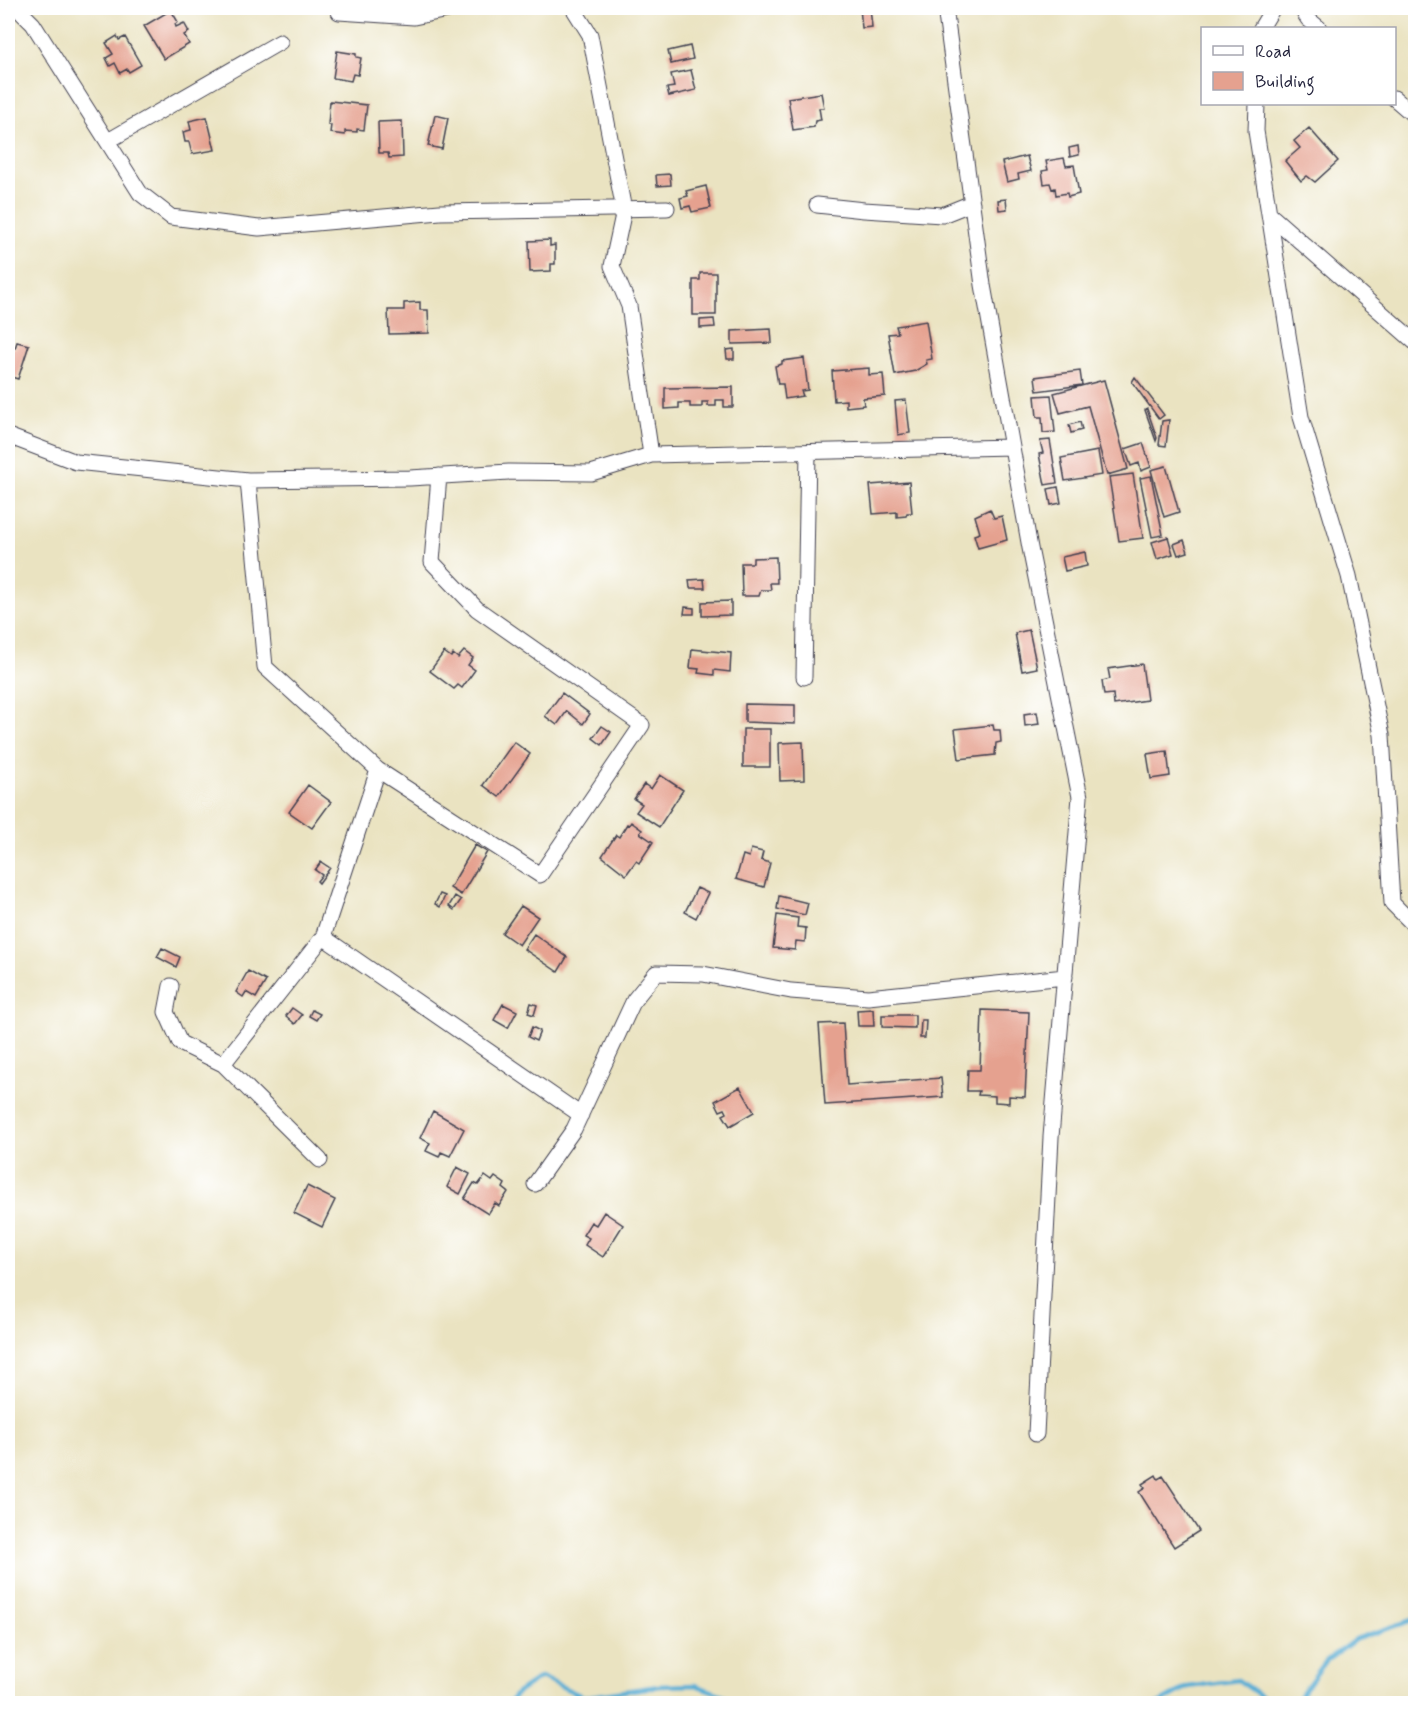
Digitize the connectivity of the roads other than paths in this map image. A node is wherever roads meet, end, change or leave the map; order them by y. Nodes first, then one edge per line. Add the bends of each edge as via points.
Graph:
1 (17, 8) edge
2 (337, 8) edge
3 (457, 8) edge
4 (573, 8) edge
5 (945, 8) edge
6 (1273, 8) edge
7 (1301, 8) edge
8 (1262, 27) edge
9 (1318, 27) edge
10 (280, 42) dead end
11 (1396, 99) edge
12 (1257, 105) edge
13 (1416, 117) edge
14 (108, 141) junction
15 (972, 203) junction
16 (816, 205) dead end
17 (667, 208) dead end
18 (624, 210) junction
19 (1269, 214) junction
20 (1416, 343) edge
21 (8, 436) edge
22 (1012, 447) junction
23 (808, 452) junction
24 (651, 455) junction
25 (439, 476) junction
26 (248, 480) junction
27 (804, 677) dead end
28 (378, 770) junction
29 (1416, 927) edge
30 (323, 937) junction
31 (1065, 977) junction
32 (171, 986) dead end
33 (223, 1064) junction
34 (580, 1115) junction
35 (320, 1160) dead end
36 (535, 1184) dead end
37 (1036, 1434) dead end

1 - 14 street via 33,24
2 - 3 street via 339,12 414,17
4 - 18 street via 590,34
5 - 15 street
6 - 8 street
7 - 9 street
10 - 14 street
11 - 13 street
12 - 19 street via 1256,131
14 - 18 street via 140,193 171,217 259,228 440,212
15 - 16 street via 942,215
15 - 22 street
17 - 18 street
18 - 24 street via 612,266 629,306
19 - 20 street
19 - 29 street via 1301,417 1349,576 1382,735 1392,903
21 - 26 street via 76,462
22 - 23 street
22 - 31 street via 1080,797
23 - 24 street
23 - 27 street
24 - 25 street via 591,473
25 - 26 street
25 - 28 street via 432,562 477,609 642,725 540,875
26 - 28 street via 264,667
28 - 30 street
30 - 33 street
30 - 34 street
31 - 34 street via 868,997 790,992 703,974 656,973 634,1000
31 - 37 street via 1051,1137
32 - 33 street via 166,1012 180,1043
33 - 35 street
34 - 36 street

